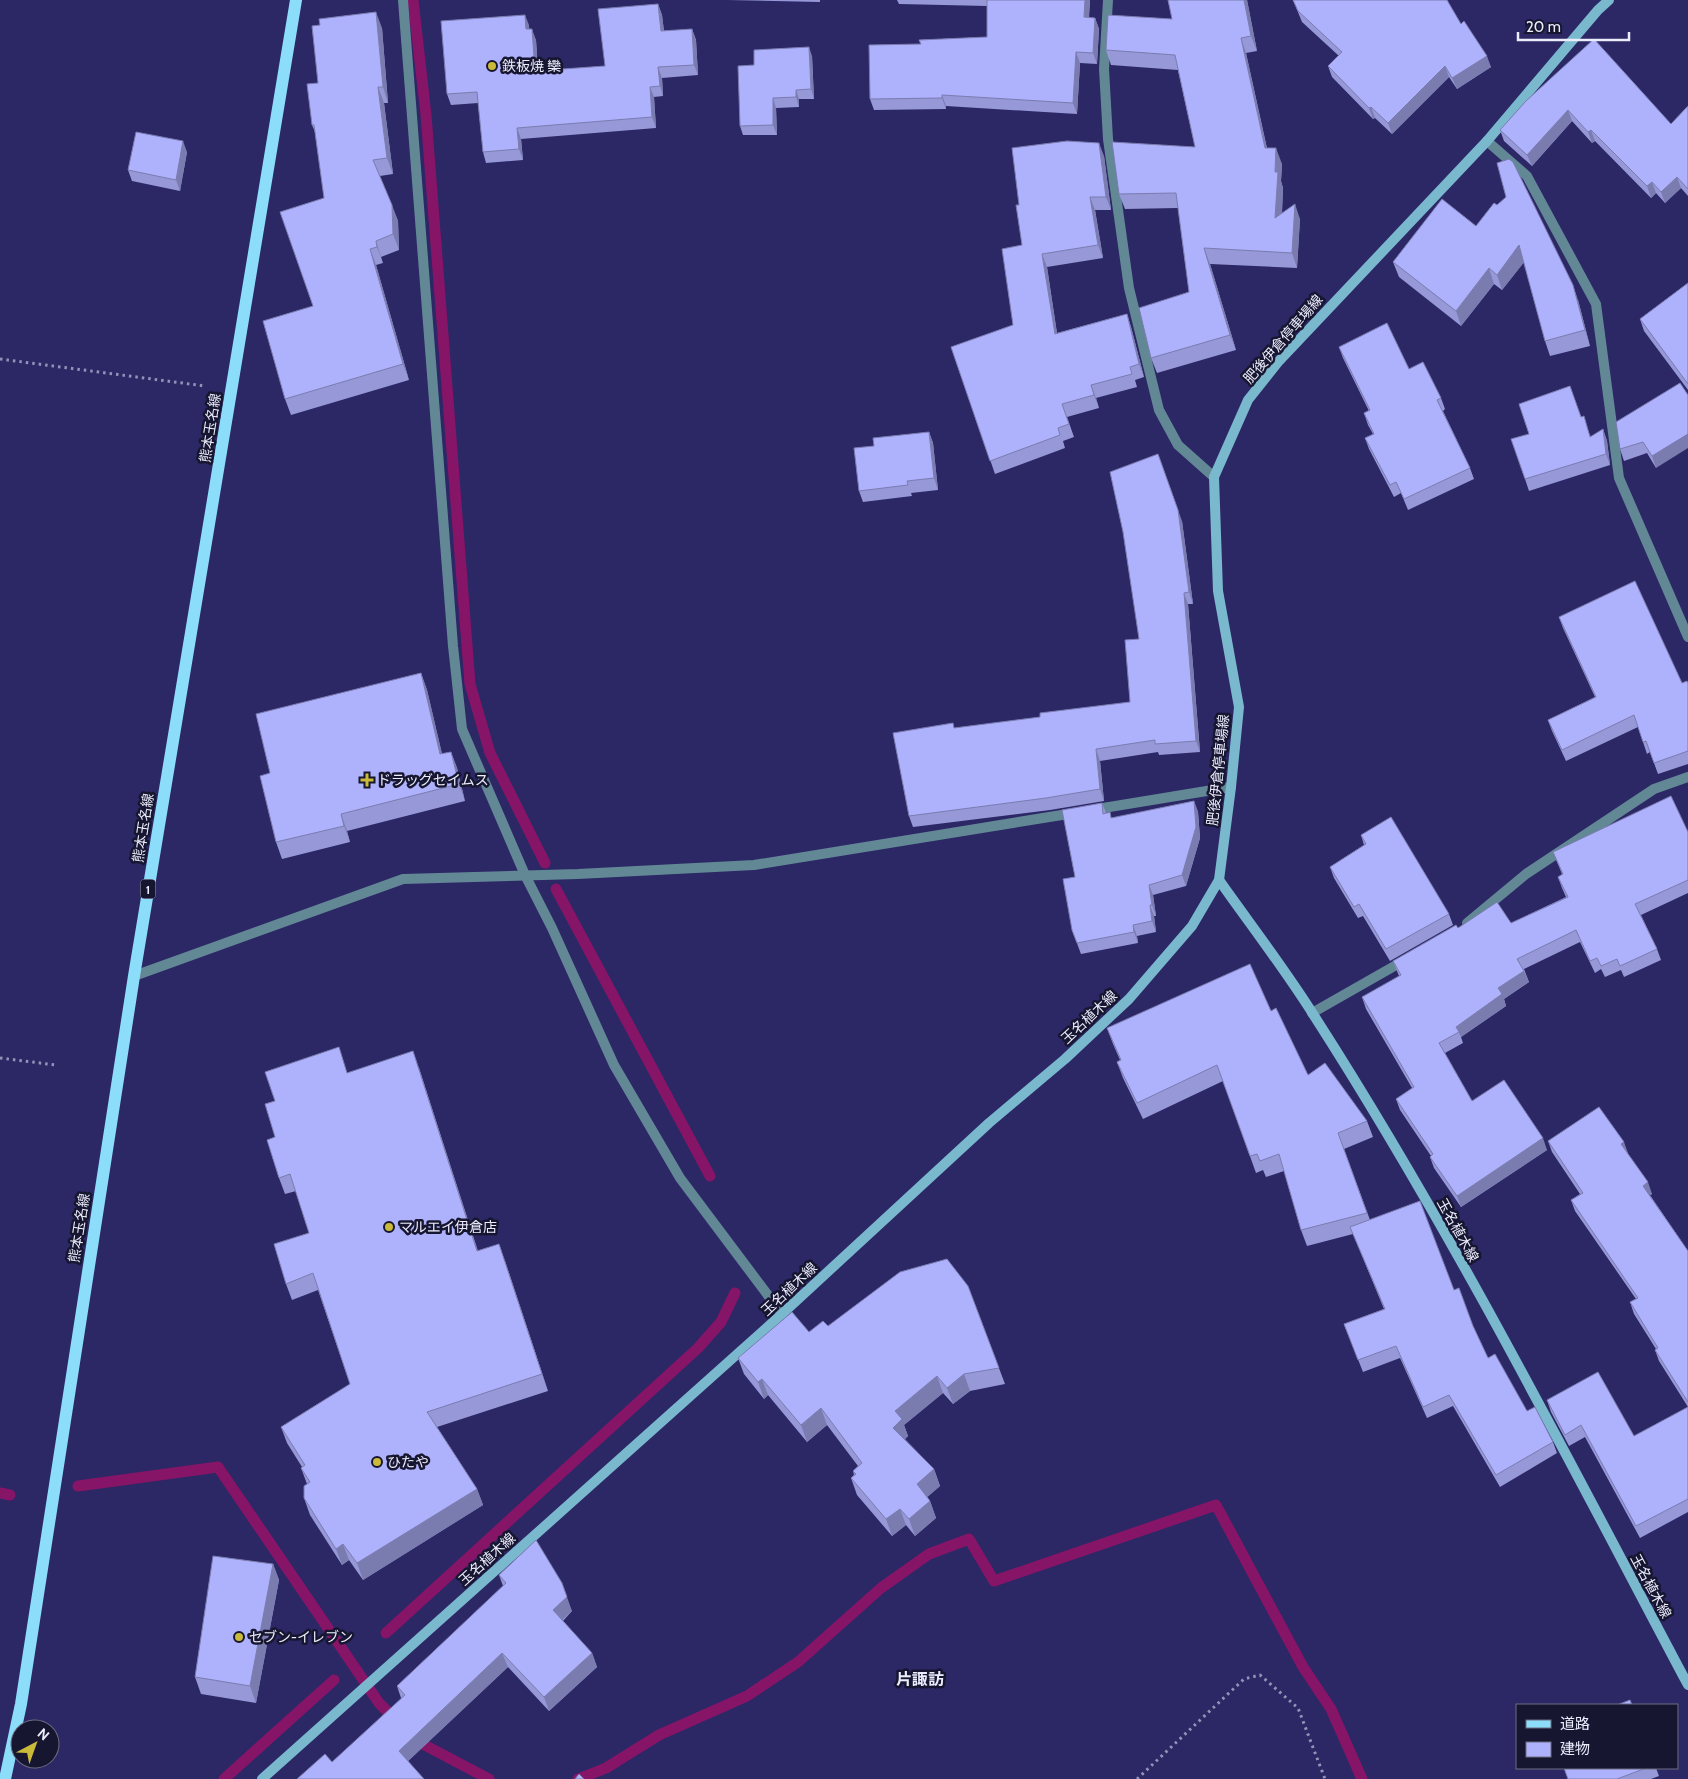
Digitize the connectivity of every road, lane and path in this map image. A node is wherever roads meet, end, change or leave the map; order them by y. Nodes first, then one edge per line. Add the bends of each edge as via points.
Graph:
1 (296, 0) edge
2 (403, 0) edge
3 (1108, 0) edge
4 (1608, 0) edge
5 (1487, 141) junction
6 (0, 359) edge
7 (232, 389) junction
8 (1214, 477) junction
9 (1688, 637) edge
10 (1688, 777) edge
11 (1231, 787) junction
12 (525, 875) junction
13 (1219, 880) junction
14 (1460, 929) edge
15 (1416, 954) edge
16 (134, 976) junction
17 (1312, 1013) junction
18 (0, 1058) edge
19 (56, 1065) dead end
20 (782, 1314) junction
21 (1688, 1685) edge
22 (5, 1779) edge
23 (262, 1779) edge
24 (1137, 1779) edge
25 (1325, 1779) edge

1 - 7 main road, 熊本玉名線 / 1
2 - 12 street via 451,626 462,729
3 - 8 street via 1104,69 1108,139 1130,288 1159,410 1178,446
4 - 5 main road, 肥後伊倉停車場線
5 - 8 main road, 肥後伊倉停車場線 via 1279,361 1248,400
5 - 9 street via 1527,176 1596,304 1619,478
6 - 7 path
7 - 16 main road, 熊本玉名線 / 1
8 - 11 main road, 肥後伊倉停車場線 via 1218,590 1239,706
10 - 14 street via 1654,789 1534,869
11 - 12 street via 754,865
11 - 13 main road, 肥後伊倉停車場線
12 - 16 street via 403,879
12 - 20 street via 614,1065 675,1170
13 - 17 main road, 玉名植木線
13 - 20 main road, 玉名植木線 via 1192,926 1129,999
15 - 17 street
16 - 22 main road, 熊本玉名線 / 1 via 21,1704
17 - 21 main road, 玉名植木線 via 1406,1165 1518,1364
18 - 19 path
20 - 23 main road, 玉名植木線
24 - 25 path via 1244,1680 1260,1675 1298,1708

